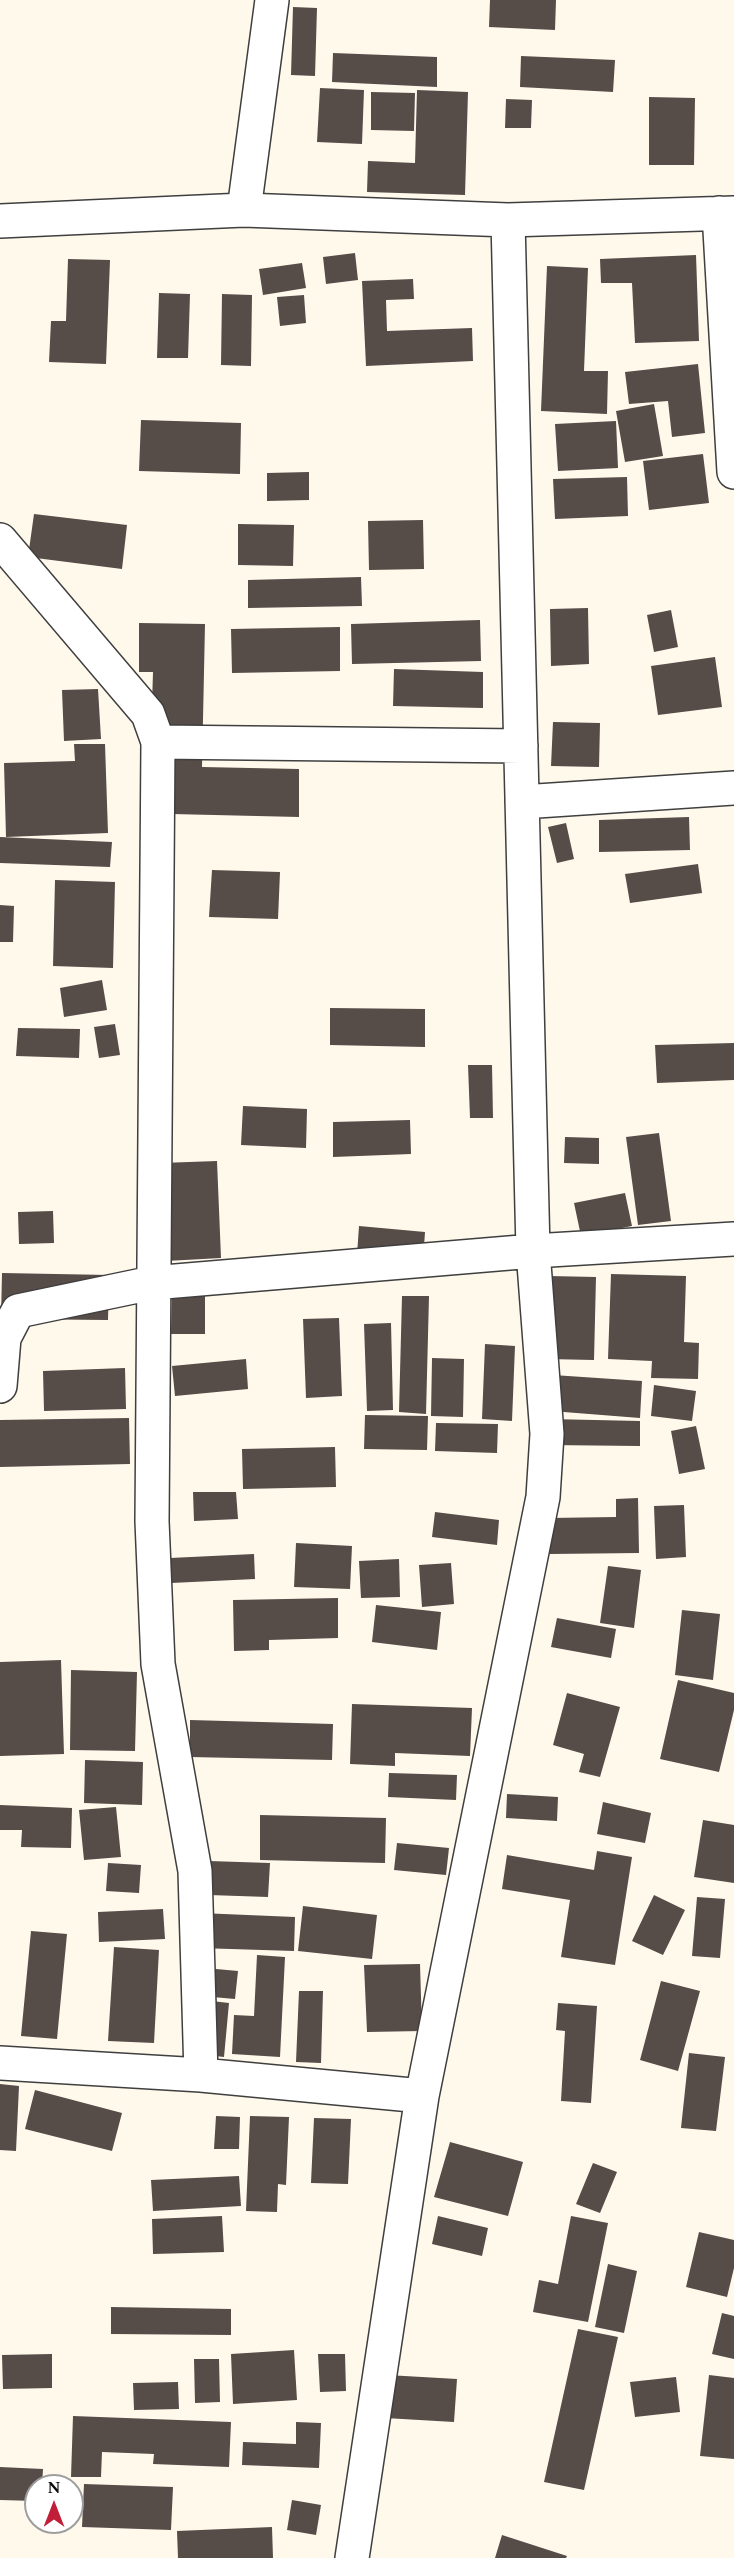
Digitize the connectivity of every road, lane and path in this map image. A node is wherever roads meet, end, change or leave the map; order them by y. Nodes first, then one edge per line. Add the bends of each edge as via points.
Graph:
1 (272, 0) edge
2 (244, 210) junction
3 (727, 213) edge
4 (508, 220) junction
5 (0, 221) edge
6 (734, 472) edge
7 (0, 540) edge
8 (158, 742) junction
9 (521, 746) junction
10 (734, 788) edge
11 (522, 802) junction
12 (734, 1239) edge
13 (533, 1251) junction
14 (152, 1284) junction
15 (0, 1386) edge
16 (0, 2063) edge
17 (201, 2075) junction
18 (422, 2096) junction
19 (352, 2558) edge

1 - 2 street
2 - 4 street
2 - 5 street
3 - 4 street
3 - 6 street
4 - 9 street
7 - 8 street via 142,706
8 - 9 street
8 - 14 street
9 - 11 street
10 - 11 street
11 - 13 street
12 - 13 street
13 - 14 street
13 - 18 street via 547,1434 543,1497
14 - 15 street via 18,1311 4,1338
14 - 17 street via 152,1521 158,1664 195,1871
16 - 17 street
17 - 18 street
18 - 19 street

